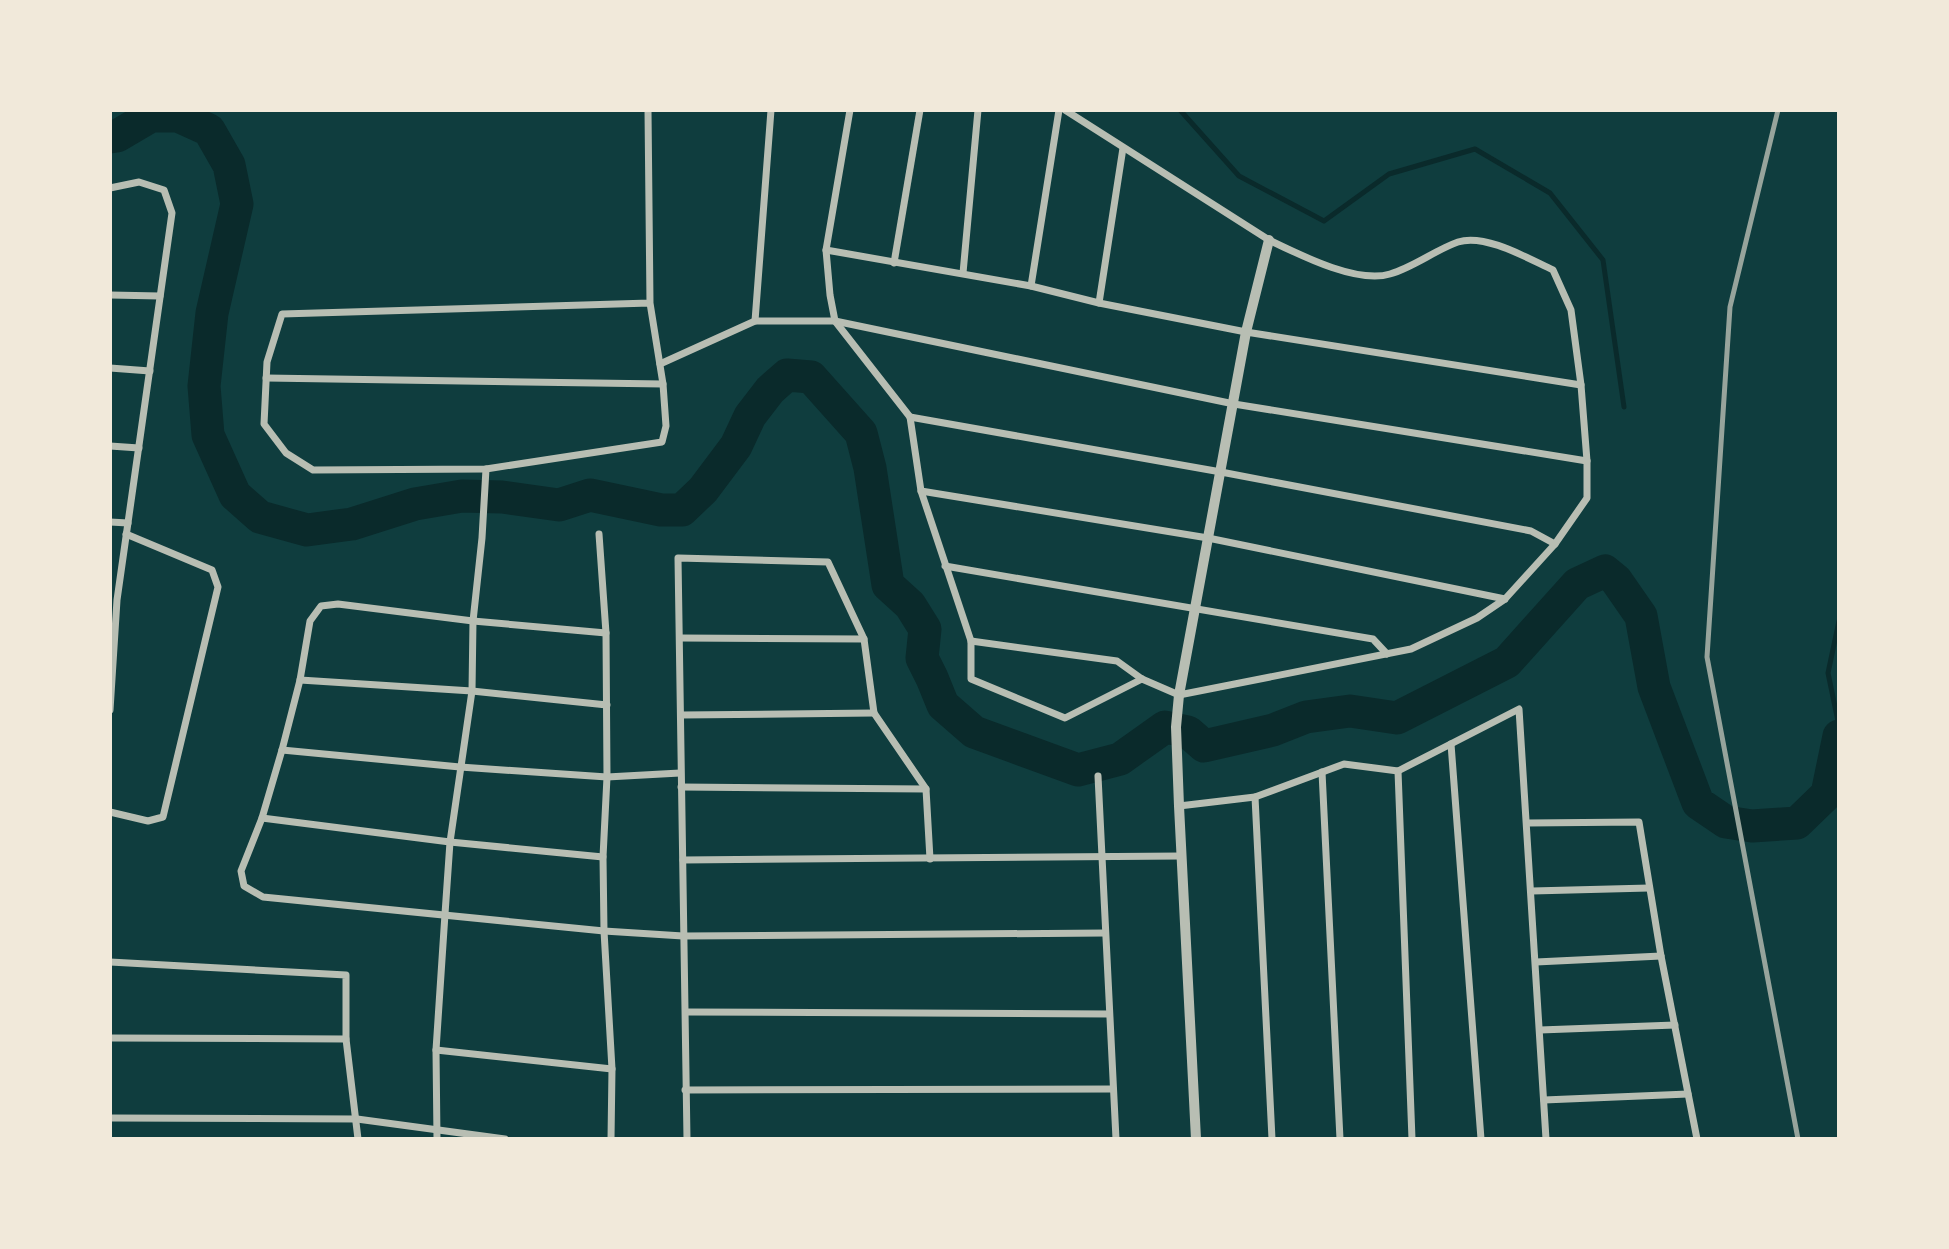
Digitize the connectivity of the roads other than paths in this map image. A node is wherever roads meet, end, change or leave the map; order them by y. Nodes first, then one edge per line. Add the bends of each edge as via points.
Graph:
1 (648, 110) edge
2 (771, 110) edge
3 (850, 110) edge
4 (920, 110) edge
5 (978, 110) edge
6 (1059, 110) edge
7 (1065, 110) edge
8 (1122, 148) junction
9 (110, 188) edge
10 (1269, 240) junction
11 (826, 250) junction
12 (894, 263) junction
13 (963, 273) junction
14 (1031, 286) junction
15 (110, 295) edge
16 (160, 296) junction
17 (650, 303) junction
18 (1099, 303) junction
19 (755, 321) junction
20 (835, 321) junction
21 (1247, 332) junction
22 (660, 364) junction
23 (110, 368) edge
24 (150, 371) junction
25 (266, 378) junction
26 (663, 384) junction
27 (1581, 384) junction
28 (1234, 404) junction
29 (910, 417) junction
30 (110, 446) edge
31 (139, 448) junction
32 (1587, 461) junction
33 (486, 468) junction
34 (1221, 472) junction
35 (921, 491) junction
36 (110, 522) edge
37 (128, 523) junction
38 (126, 534) junction
39 (599, 534) dead end
40 (1209, 538) junction
41 (1555, 544) junction
42 (945, 566) junction
43 (114, 599) edge
44 (1506, 599) junction
45 (1195, 608) junction
46 (473, 621) junction
47 (606, 633) junction
48 (680, 638) junction
49 (864, 639) junction
50 (971, 641) junction
51 (1387, 654) junction
52 (1142, 679) junction
53 (300, 680) junction
54 (472, 691) junction
55 (1179, 695) junction
56 (607, 705) junction
57 (110, 710) edge
58 (874, 713) junction
59 (681, 715) junction
60 (1451, 744) junction
61 (282, 750) junction
62 (460, 767) junction
63 (1398, 771) junction
64 (1322, 772) junction
65 (680, 773) junction
66 (1098, 776) dead end
67 (607, 777) junction
68 (681, 787) junction
69 (926, 789) junction
70 (1255, 797) junction
71 (1178, 806) junction
72 (110, 812) edge
73 (262, 818) junction
74 (1528, 823) junction
75 (450, 842) junction
76 (1181, 856) junction
77 (603, 858) junction
78 (1101, 858) junction
79 (930, 859) junction
80 (683, 860) junction
81 (1648, 888) junction
82 (1532, 891) junction
83 (445, 914) junction
84 (604, 931) junction
85 (1105, 933) junction
86 (683, 936) junction
87 (1661, 956) junction
88 (110, 962) edge
89 (1536, 962) junction
90 (686, 1012) junction
91 (1110, 1014) junction
92 (1675, 1026) junction
93 (1540, 1030) junction
94 (110, 1038) edge
95 (346, 1039) junction
96 (436, 1050) junction
97 (612, 1069) junction
98 (1113, 1089) junction
99 (685, 1090) junction
100 (1688, 1094) junction
101 (1544, 1100) junction
102 (110, 1118) edge
103 (357, 1119) junction
104 (438, 1129) junction
105 (358, 1139) edge
106 (437, 1139) edge
107 (505, 1139) edge
108 (611, 1139) edge
109 (687, 1139) edge
110 (1116, 1139) edge
111 (1196, 1139) edge
112 (1272, 1139) edge
113 (1340, 1139) edge
114 (1412, 1139) edge
115 (1481, 1139) edge
116 (1546, 1139) edge
117 (1698, 1139) edge

1 - 17 street
2 - 19 street
3 - 11 street
4 - 12 street
5 - 13 street
6 - 14 street
7 - 8 street
8 - 10 street
8 - 18 street
9 - 16 street via 139,182 164,190 172,213
10 - 21 street
10 - 27 street via 1354,274 1389,275 1461,241 1496,244 1542,265 1553,271 1571,310
11 - 12 street
11 - 20 street
12 - 13 street
13 - 14 street
14 - 18 street
15 - 16 street
16 - 24 street
17 - 22 street
17 - 25 street via 282,314
18 - 21 street
19 - 20 street
19 - 22 street
20 - 28 street
20 - 29 street
21 - 27 street
21 - 28 street
22 - 26 street
23 - 24 street
24 - 31 street
25 - 26 street
25 - 33 street via 264,424 286,453 313,470
26 - 33 street via 666,426 662,442
27 - 32 street
28 - 32 street
28 - 34 street
29 - 34 street
29 - 35 street
30 - 31 street
31 - 37 street
32 - 41 street via 1587,498
33 - 46 street
34 - 40 street
34 - 41 street via 1531,531
35 - 40 street
35 - 42 street
36 - 37 street
37 - 38 street
38 - 43 street
38 - 72 street via 212,570 218,587 163,817 148,821
39 - 47 street
40 - 44 street
40 - 45 street
41 - 44 street
42 - 45 street
42 - 50 street
43 - 57 street
44 - 51 street via 1411,649
45 - 51 street via 1373,639
45 - 55 street
46 - 47 street
46 - 53 street via 338,604 321,606 310,621
46 - 54 street
47 - 56 street
48 - 49 street
48 - 49 street via 678,558 828,562
48 - 59 street
49 - 58 street
50 - 52 street via 1117,661
50 - 52 street via 971,679 1065,718
51 - 55 street
52 - 55 street
53 - 54 street
53 - 61 street
54 - 56 street
54 - 62 street
55 - 71 street
56 - 67 street
58 - 59 street
58 - 69 street
59 - 65 street
60 - 63 street
60 - 74 street via 1519,709
60 - 115 street
61 - 62 street
61 - 73 street
62 - 67 street
62 - 75 street
63 - 64 street via 1344,764
63 - 114 street
64 - 70 street
64 - 113 street
65 - 67 street
65 - 68 street
66 - 78 street
67 - 77 street
68 - 69 street
68 - 80 street
69 - 79 street
70 - 71 street
70 - 112 street
71 - 76 street
73 - 75 street
73 - 83 street via 241,871 244,886 254,893
74 - 81 street via 1639,822
74 - 82 street
75 - 77 street
75 - 83 street
76 - 78 street
76 - 111 street
77 - 84 street
78 - 79 street
78 - 85 street
79 - 80 street
80 - 86 street
81 - 82 street
81 - 87 street
82 - 89 street
83 - 84 street
83 - 96 street
84 - 86 street
84 - 97 street
85 - 86 street
85 - 91 street
86 - 90 street
87 - 89 street
87 - 92 street
88 - 95 street via 346,975
89 - 93 street
90 - 91 street
90 - 99 street
91 - 98 street
92 - 93 street
92 - 100 street
93 - 101 street
94 - 95 street
95 - 103 street
96 - 97 street
96 - 104 street
97 - 108 street
98 - 99 street
98 - 110 street
99 - 109 street
100 - 101 street
100 - 117 street
101 - 116 street
102 - 103 street
103 - 104 street
103 - 105 street
104 - 106 street
104 - 107 street

